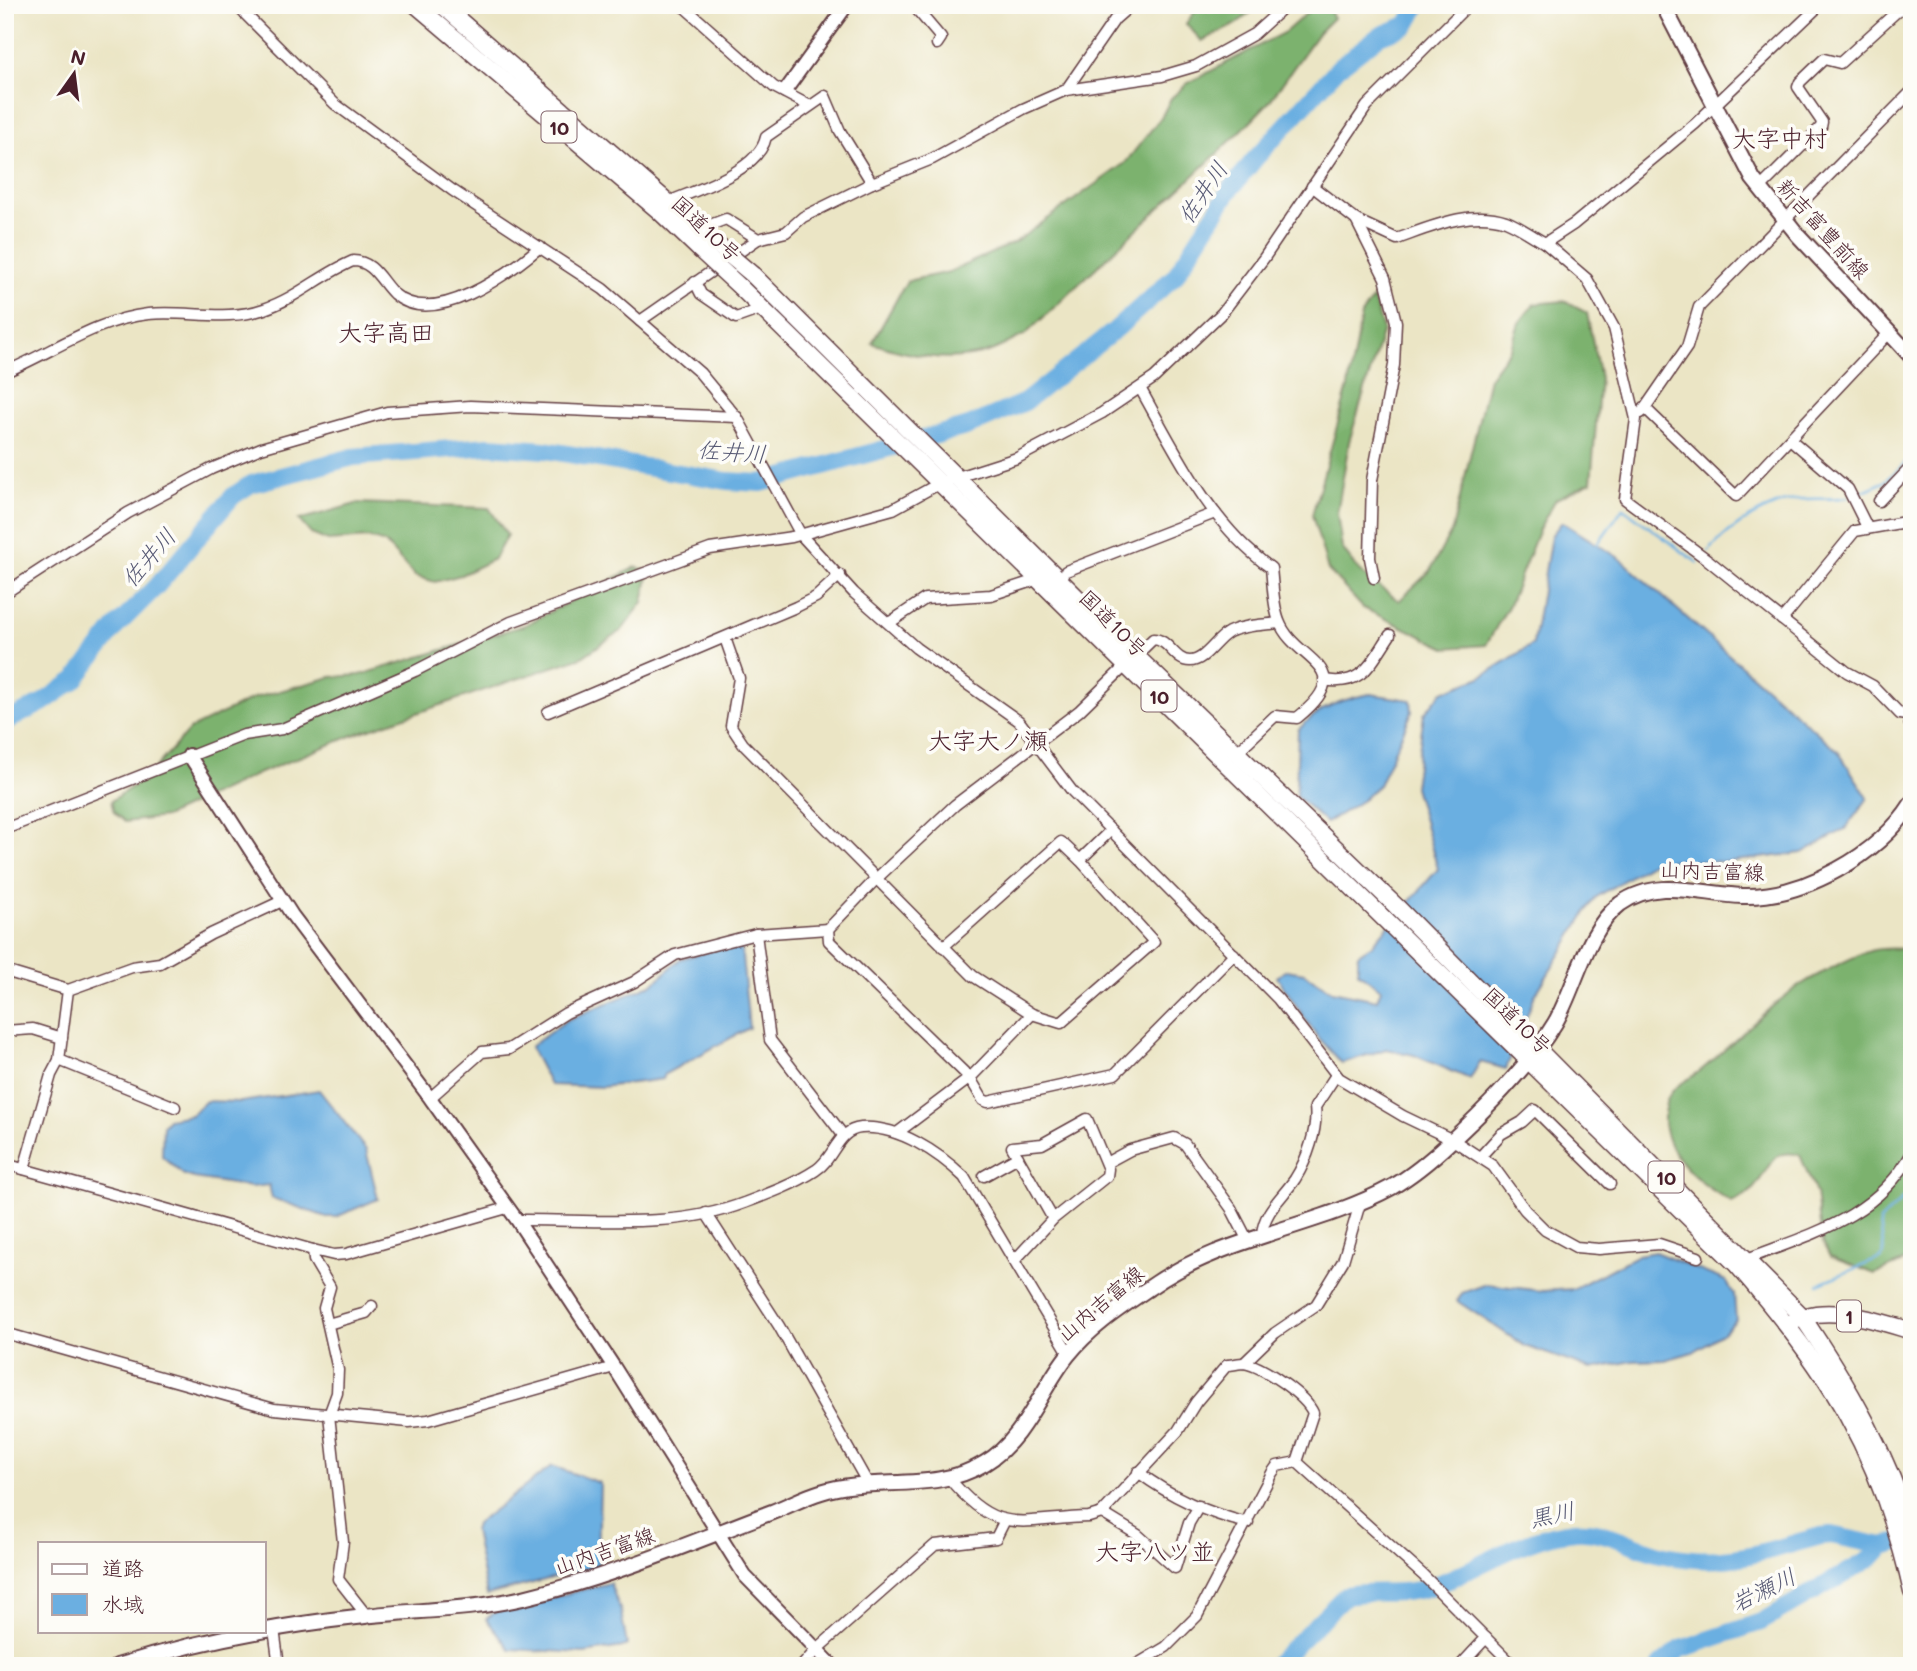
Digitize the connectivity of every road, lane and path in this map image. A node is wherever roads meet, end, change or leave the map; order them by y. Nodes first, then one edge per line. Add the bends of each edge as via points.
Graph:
1 (236, 5) edge
2 (416, 5) edge
3 (442, 5) edge
4 (682, 5) edge
5 (847, 5) edge
6 (913, 5) edge
7 (1131, 5) edge
8 (1286, 5) edge
9 (1468, 5) edge
10 (1663, 5) edge
11 (1820, 5) edge
12 (1904, 5) edge
13 (937, 44) dead end
14 (1066, 90) junction
15 (785, 91) junction
16 (1912, 91) edge
17 (1714, 105) junction
18 (808, 106) junction
19 (872, 183) junction
20 (1312, 186) junction
21 (1760, 188) junction
22 (667, 202) junction
23 (1786, 219) junction
24 (1356, 220) junction
25 (702, 239) junction
26 (758, 239) junction
27 (1545, 243) junction
28 (540, 247) junction
29 (695, 282) junction
30 (764, 307) junction
31 (640, 321) junction
32 (1890, 332) junction
33 (1912, 356) edge
34 (5, 372) edge
35 (1140, 388) junction
36 (870, 401) junction
37 (1644, 408) junction
38 (737, 417) junction
39 (1636, 419) junction
40 (1790, 439) junction
41 (1912, 466) edge
42 (939, 473) junction
43 (959, 477) junction
44 (1879, 500) dead end
45 (1214, 513) junction
46 (1912, 526) edge
47 (1867, 527) junction
48 (802, 535) junction
49 (1066, 571) dead end
50 (840, 575) junction
51 (1374, 578) dead end
52 (1030, 582) dead end
53 (5, 593) edge
54 (1782, 620) junction
55 (889, 623) junction
56 (1279, 623) junction
57 (1390, 635) dead end
58 (725, 638) junction
59 (1131, 660) junction
60 (1324, 680) junction
61 (1912, 695) edge
62 (548, 712) dead end
63 (1911, 720) edge
64 (1034, 744) junction
65 (1236, 753) junction
66 (189, 755) junction
67 (1912, 803) edge
68 (5, 830) edge
69 (1111, 830) junction
70 (1080, 860) junction
71 (876, 879) junction
72 (282, 901) junction
73 (1390, 912) junction
74 (828, 929) junction
75 (756, 934) junction
76 (943, 947) junction
77 (1234, 954) junction
78 (5, 971) edge
79 (68, 990) junction
80 (1032, 1014) junction
81 (5, 1031) edge
82 (62, 1038) junction
83 (1528, 1051) junction
84 (59, 1060) junction
85 (1336, 1075) junction
86 (970, 1079) junction
87 (430, 1098) junction
88 (175, 1107) dead end
89 (897, 1133) junction
90 (843, 1135) junction
91 (1453, 1140) junction
92 (1912, 1153) edge
93 (1018, 1157) junction
94 (1480, 1157) junction
95 (1106, 1163) junction
96 (5, 1164) edge
97 (24, 1169) junction
98 (984, 1176) dead end
99 (1610, 1184) dead end
100 (1361, 1200) junction
101 (508, 1208) junction
102 (706, 1213) junction
103 (1053, 1219) junction
104 (517, 1220) junction
105 (1262, 1234) junction
106 (1247, 1239) junction
107 (313, 1251) junction
108 (1698, 1257) dead end
109 (1746, 1259) junction
110 (1014, 1261) junction
111 (372, 1306) dead end
112 (1795, 1320) junction
113 (328, 1324) junction
114 (1912, 1331) edge
115 (5, 1334) edge
116 (1069, 1353) junction
117 (1244, 1363) junction
118 (614, 1367) junction
119 (329, 1415) junction
120 (1297, 1462) junction
121 (1138, 1472) junction
122 (949, 1478) junction
123 (867, 1482) junction
124 (1199, 1506) junction
125 (1102, 1513) junction
126 (1898, 1514) junction
127 (1004, 1522) junction
128 (1248, 1523) junction
129 (717, 1532) junction
130 (1912, 1535) edge
131 (1912, 1592) edge
132 (367, 1616) junction
133 (274, 1629) junction
134 (266, 1631) edge
135 (261, 1632) edge
136 (1486, 1638) junction
137 (816, 1650) junction
138 (117, 1666) edge
139 (279, 1666) edge
140 (802, 1666) edge
141 (833, 1666) edge
142 (1134, 1666) edge
143 (1461, 1666) edge
144 (1514, 1666) edge

1 - 28 street via 325,96 452,190
2 - 25 main road, 国道10号 / 10 via 659,211
3 - 22 main road, 国道10号 / 10
4 - 15 street via 774,87
5 - 15 street
6 - 13 street via 941,38
7 - 14 street via 1115,19
8 - 14 street via 1254,34 1196,66 1162,76
9 - 20 street via 1367,106
10 - 17 main road, 新吉富豊前線
11 - 17 street
12 - 21 street via 1840,63 1824,59 1800,82 1798,87 1821,127
14 - 19 street via 932,159
15 - 18 street
16 - 23 street
17 - 21 main road, 新吉富豊前線
17 - 27 street via 1655,158
18 - 19 street via 825,96
18 - 22 street via 765,137 764,145 733,172
19 - 26 street via 803,217 786,232
20 - 24 street
20 - 35 street via 1222,313
21 - 23 main road, 新吉富豊前線
22 - 25 main road, 国道10号 / 10
23 - 32 main road, 新吉富豊前線
23 - 37 street via 1699,307 1686,347
24 - 27 street via 1398,239 1445,221 1505,221
24 - 51 street via 1388,286 1396,322 1394,365 1372,480 1370,558
25 - 26 street via 726,219
25 - 30 main road, 国道10号 / 10, bridge via 739,286
25 - 36 main road, 国道10号 / 10, bridge via 753,275
26 - 29 street
27 - 39 street via 1587,279 1614,328
28 - 31 street via 603,289
28 - 34 street via 483,286 438,305 421,307 406,302 368,265 353,261 264,309 242,316 159,313 123,319 79,334
29 - 30 street via 701,294 736,318
29 - 31 street
30 - 36 main road, 国道10号 / 10
31 - 38 street via 700,373
32 - 33 main road, 新吉富豊前線
32 - 40 street
35 - 43 street via 1017,458
35 - 45 street
36 - 42 main road, 国道10号 / 10
37 - 39 street
37 - 40 street via 1736,496
38 - 48 street
38 - 53 street via 470,406 387,412 261,448 211,469 138,507
39 - 54 street via 1625,499
40 - 47 street via 1847,489
41 - 44 street
42 - 43 main road, 国道10号 / 10
42 - 48 street via 893,509
42 - 59 main road, 国道10号 / 10
43 - 59 main road, 国道10号 / 10
45 - 49 street
45 - 56 street via 1270,568
46 - 47 street via 1905,522
47 - 54 street via 1855,531
48 - 50 street
48 - 66 street via 723,546 608,586 490,631 294,724 244,735
50 - 55 street
50 - 58 street via 816,597
52 - 55 street via 991,595 925,599
54 - 63 street via 1847,672 1873,686
55 - 64 street via 915,648 1019,721
56 - 59 street via 1233,630 1192,661 1183,660 1156,638
56 - 60 street via 1321,666
57 - 60 street via 1363,675 1341,683
58 - 62 street
58 - 71 street via 738,678 731,726 735,734
59 - 64 street via 1079,711
59 - 65 main road, 国道10号 / 10
59 - 73 main road, 国道10号 / 10
60 - 65 street via 1316,702 1297,718 1275,716
61 - 63 main road
64 - 69 street
64 - 71 street via 955,805
65 - 73 main road, 国道10号 / 10
66 - 68 street
66 - 72 street
67 - 83 main road, 山内吉富線 via 1901,819 1866,849 1814,882 1748,896 1662,887 1640,891 1613,909 1597,930 1562,1009
69 - 70 street
69 - 77 street
70 - 76 street via 1061,842
70 - 80 street via 1154,942 1061,1023
71 - 74 street
71 - 76 street
72 - 79 street via 160,963 132,967
72 - 87 street
73 - 83 main road, 国道10号 / 10
74 - 75 street
74 - 86 street via 829,941
75 - 87 street via 675,955 509,1049 482,1052
75 - 90 street via 770,1040
76 - 80 street via 979,981
77 - 85 street via 1278,999
77 - 86 street via 1115,1074 988,1102
78 - 79 street
79 - 82 street
80 - 86 street
81 - 82 street via 33,1029
82 - 84 street
83 - 91 main road, 山内吉富線
83 - 109 main road, 国道10号 / 10
83 - 112 main road, 国道10号 / 10
84 - 88 street
84 - 97 street
85 - 91 street
85 - 105 street via 1315,1107 1317,1124 1296,1177 1264,1219
86 - 89 street
87 - 101 street
89 - 90 street via 857,1128
89 - 110 street via 950,1163 964,1177
90 - 102 street via 819,1169 741,1204
91 - 94 street
91 - 100 main road, 山内吉富線 via 1401,1181
92 - 109 street via 1892,1183 1848,1219
93 - 95 street via 1012,1147 1042,1144 1087,1119
93 - 98 street
93 - 103 street
94 - 99 street via 1501,1134 1535,1110
94 - 108 street via 1493,1166 1545,1230 1576,1247 1659,1244
95 - 103 street via 1107,1176
95 - 106 street via 1130,1150 1174,1138 1185,1144 1231,1208
96 - 97 street
97 - 107 street
100 - 105 main road, 山内吉富線
100 - 117 street via 1343,1261 1316,1305
101 - 104 street
101 - 107 street via 346,1254
102 - 104 street via 650,1219
102 - 123 street via 779,1326
103 - 110 street
104 - 118 street
105 - 106 main road, 山内吉富線
106 - 116 main road, 山内吉富線 via 1156,1282
107 - 113 street via 330,1287 324,1308
109 - 112 main road, 国道10号 / 10
110 - 116 street
111 - 113 street via 366,1313
112 - 114 main road, 1 via 1832,1314
112 - 126 main road, 10 via 1841,1374 1864,1416
113 - 119 street via 338,1370 337,1393
115 - 119 street via 274,1409
116 - 122 main road, 山内吉富線 via 1007,1446 985,1463
117 - 120 street via 1274,1377 1309,1404 1313,1413
117 - 121 street via 1227,1365 1178,1431
118 - 119 street via 428,1420 408,1423
118 - 129 street
119 - 132 street via 342,1542 338,1579
120 - 128 street via 1277,1466
120 - 136 street
121 - 124 street via 1159,1488
121 - 125 street
122 - 123 main road, 山内吉富線
122 - 127 street via 976,1507
123 - 129 main road, 山内吉富線 via 819,1492
124 - 125 street via 1175,1568 1138,1535
124 - 128 street
125 - 127 street
126 - 130 main road, 10
126 - 131 main road, 10
127 - 137 street via 996,1538 934,1545
128 - 142 street via 1197,1616 1166,1647
129 - 132 main road, 山内吉富線 via 594,1579 520,1598 448,1610
129 - 137 street via 744,1576
132 - 133 main road, 山内吉富線
133 - 134 main road, 山内吉富線
133 - 139 street
135 - 138 main road, 山内吉富線
136 - 143 street
136 - 144 street
137 - 140 street
137 - 141 street

